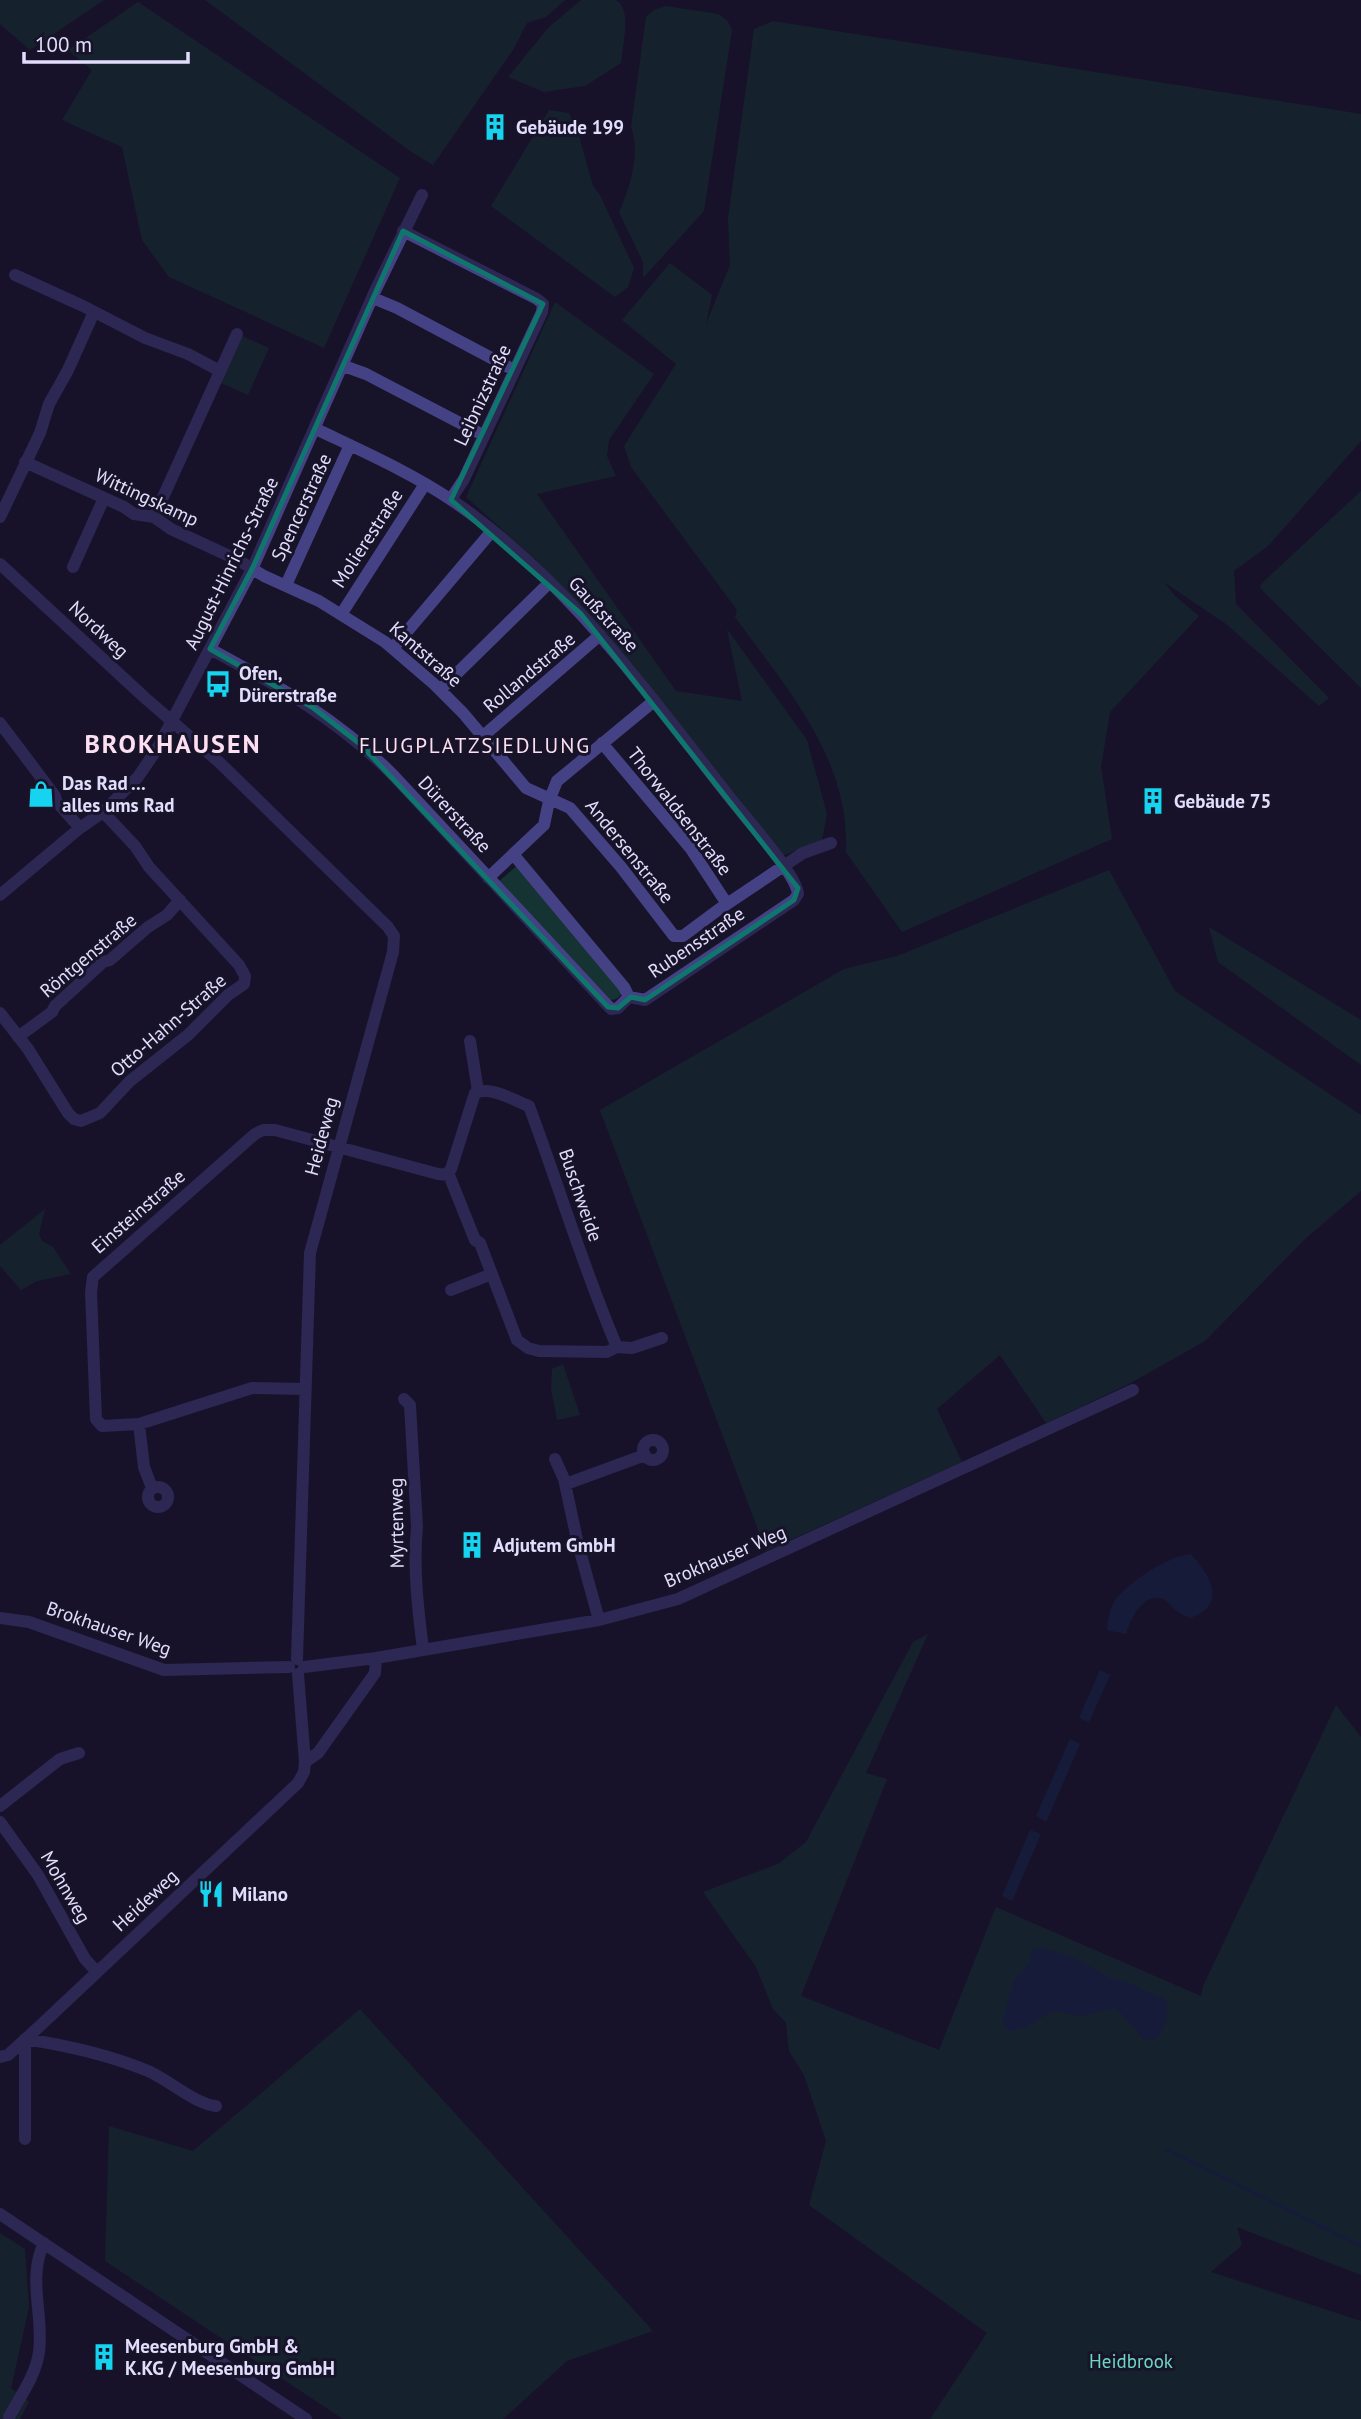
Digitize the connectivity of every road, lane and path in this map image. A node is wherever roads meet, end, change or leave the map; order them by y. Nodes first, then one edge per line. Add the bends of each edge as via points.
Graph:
1 (422, 195) dead end
2 (403, 231) junction
3 (15, 275) dead end
4 (373, 298) junction
5 (94, 313) junction
6 (237, 334) dead end
7 (344, 366) junction
8 (514, 370) junction
9 (220, 371) junction
10 (316, 429) junction
11 (483, 435) junction
12 (350, 445) junction
13 (25, 462) junction
14 (425, 484) junction
15 (104, 499) junction
16 (451, 499) junction
17 (0, 517) edge
18 (154, 517) junction
19 (492, 531) junction
20 (0, 564) edge
21 (74, 567) dead end
22 (253, 567) junction
23 (550, 582) junction
24 (286, 585) junction
25 (342, 613) junction
26 (600, 635) junction
27 (393, 648) junction
28 (210, 649) junction
29 (440, 690) junction
30 (654, 701) junction
31 (173, 721) junction
32 (0, 723) edge
33 (482, 737) junction
34 (602, 743) junction
35 (549, 801) junction
36 (103, 812) junction
37 (80, 828) junction
38 (831, 843) dead end
39 (513, 854) junction
40 (784, 867) junction
41 (488, 878) junction
42 (799, 894) joint
43 (0, 895) edge
44 (180, 900) junction
45 (727, 904) junction
46 (629, 997) junction
47 (614, 1009) joint
48 (0, 1013) edge
49 (19, 1037) junction
50 (470, 1041) dead end
51 (478, 1091) junction
52 (338, 1147) junction
53 (446, 1174) junction
54 (492, 1274) junction
55 (451, 1290) dead end
56 (662, 1338) dead end
57 (617, 1347) junction
58 (306, 1389) junction
59 (1133, 1390) dead end
60 (404, 1399) dead end
61 (139, 1424) junction
62 (645, 1455) dead end
63 (555, 1459) dead end
64 (566, 1484) junction
65 (152, 1488) dead end
66 (0, 1618) edge
67 (599, 1620) junction
68 (422, 1649) junction
69 (376, 1658) junction
70 (297, 1667) junction
71 (79, 1753) dead end
72 (305, 1762) junction
73 (0, 1805) edge
74 (0, 1822) edge
75 (97, 1972) junction
76 (25, 2039) junction
77 (0, 2057) edge
78 (216, 2106) dead end
79 (25, 2139) dead end
80 (0, 2214) edge
81 (44, 2244) junction
82 (9, 2417) dead end
83 (306, 2419) edge

1 - 2 street, August-Hinrichs-Straße
2 - 4 street, August-Hinrichs-Straße
2 - 8 street, Leibnizstraße via 543,304
3 - 5 street
4 - 7 street, August-Hinrichs-Straße
4 - 8 street
5 - 9 street
5 - 13 street
6 - 9 street
7 - 10 street, August-Hinrichs-Straße
7 - 11 street
8 - 11 street, Leibnizstraße
9 - 18 street
10 - 12 street, Gaußstraße
10 - 22 street, August-Hinrichs-Straße
11 - 16 street, Leibnizstraße
12 - 14 street, Gaußstraße
12 - 24 street, Spencerstraße
13 - 15 street, Wittingskamp
13 - 17 street
14 - 16 street, Gaußstraße
14 - 25 street, Molierestraße
15 - 18 street, Wittingskamp via 134,514
15 - 21 street
16 - 19 street, Gaußstraße
18 - 22 street, Wittingskamp
19 - 23 street, Gaußstraße
19 - 27 street
20 - 31 street, Nordweg
22 - 24 street, Kantstraße
22 - 28 street, August-Hinrichs-Straße
23 - 26 street, Gaußstraße
23 - 29 street
24 - 25 street, Kantstraße
25 - 27 street, Kantstraße
26 - 30 street, Gaußstraße
26 - 33 street, Rollandstraße
27 - 29 street, Kantstraße
28 - 31 street, August-Hinrichs-Straße
28 - 41 street, Dürerstraße via 303,701 353,738
29 - 33 street, Kantstraße
30 - 34 street
30 - 40 street, Gaußstraße
31 - 36 street, August-Hinrichs-Straße via 144,769
31 - 52 street, Heideweg via 394,936
32 - 37 street
33 - 35 street, Kantstraße via 526,788
34 - 35 street via 557,781
34 - 45 street, Thorwaldsenstraße via 691,849
35 - 39 street via 544,825
35 - 45 street, Andersenstraße via 570,808 674,936 683,936
36 - 37 street, August-Hinrichs-Straße
36 - 44 street, Otto-Hahn-Straße
37 - 43 street, August-Hinrichs-Straße
38 - 40 street via 803,853
39 - 41 street
39 - 46 street
40 - 42 street, Gaußstraße
40 - 45 street
41 - 47 street, Dürerstraße
42 - 46 street, Rubensstraße via 645,1000
44 - 49 street, Röntgenstraße
44 - 49 street, Otto-Hahn-Straße via 239,965 245,981 100,1112 85,1121 72,1118
46 - 47 street, Rubensstraße
48 - 49 street, Otto-Hahn-Straße
50 - 51 street
51 - 53 street
51 - 57 street, Buschweide via 529,1106
52 - 53 street
52 - 58 street, Heideweg via 310,1253
52 - 61 street, Einsteinstraße via 275,1130 260,1131 93,1277 96,1421 105,1427
53 - 54 street via 452,1178
54 - 55 street
54 - 57 street via 517,1340 528,1348 607,1352
56 - 57 street via 632,1348
58 - 61 street, Einsteinstraße via 252,1388
58 - 70 street, Heideweg
59 - 67 street, Brokhauser Weg via 677,1599
60 - 68 street, Myrtenweg via 410,1405
61 - 65 street via 145,1473
62 - 64 street
63 - 64 street
64 - 67 street
66 - 70 street, Brokhauser Weg via 29,1622 164,1670
67 - 68 street, Brokhauser Weg
68 - 69 street, Brokhauser Weg
69 - 70 street, Brokhauser Weg
69 - 72 street, Heideweg via 375,1673 317,1753
70 - 72 street, Heideweg
71 - 73 street via 60,1759
72 - 75 street, Heideweg via 291,1791
74 - 75 street, Mohnweg via 24,1852
75 - 76 street, Heideweg
76 - 77 street, Heideweg
76 - 78 street via 138,2067
76 - 79 street
80 - 81 street
81 - 82 street via 36,2268 39,2354
81 - 83 street

